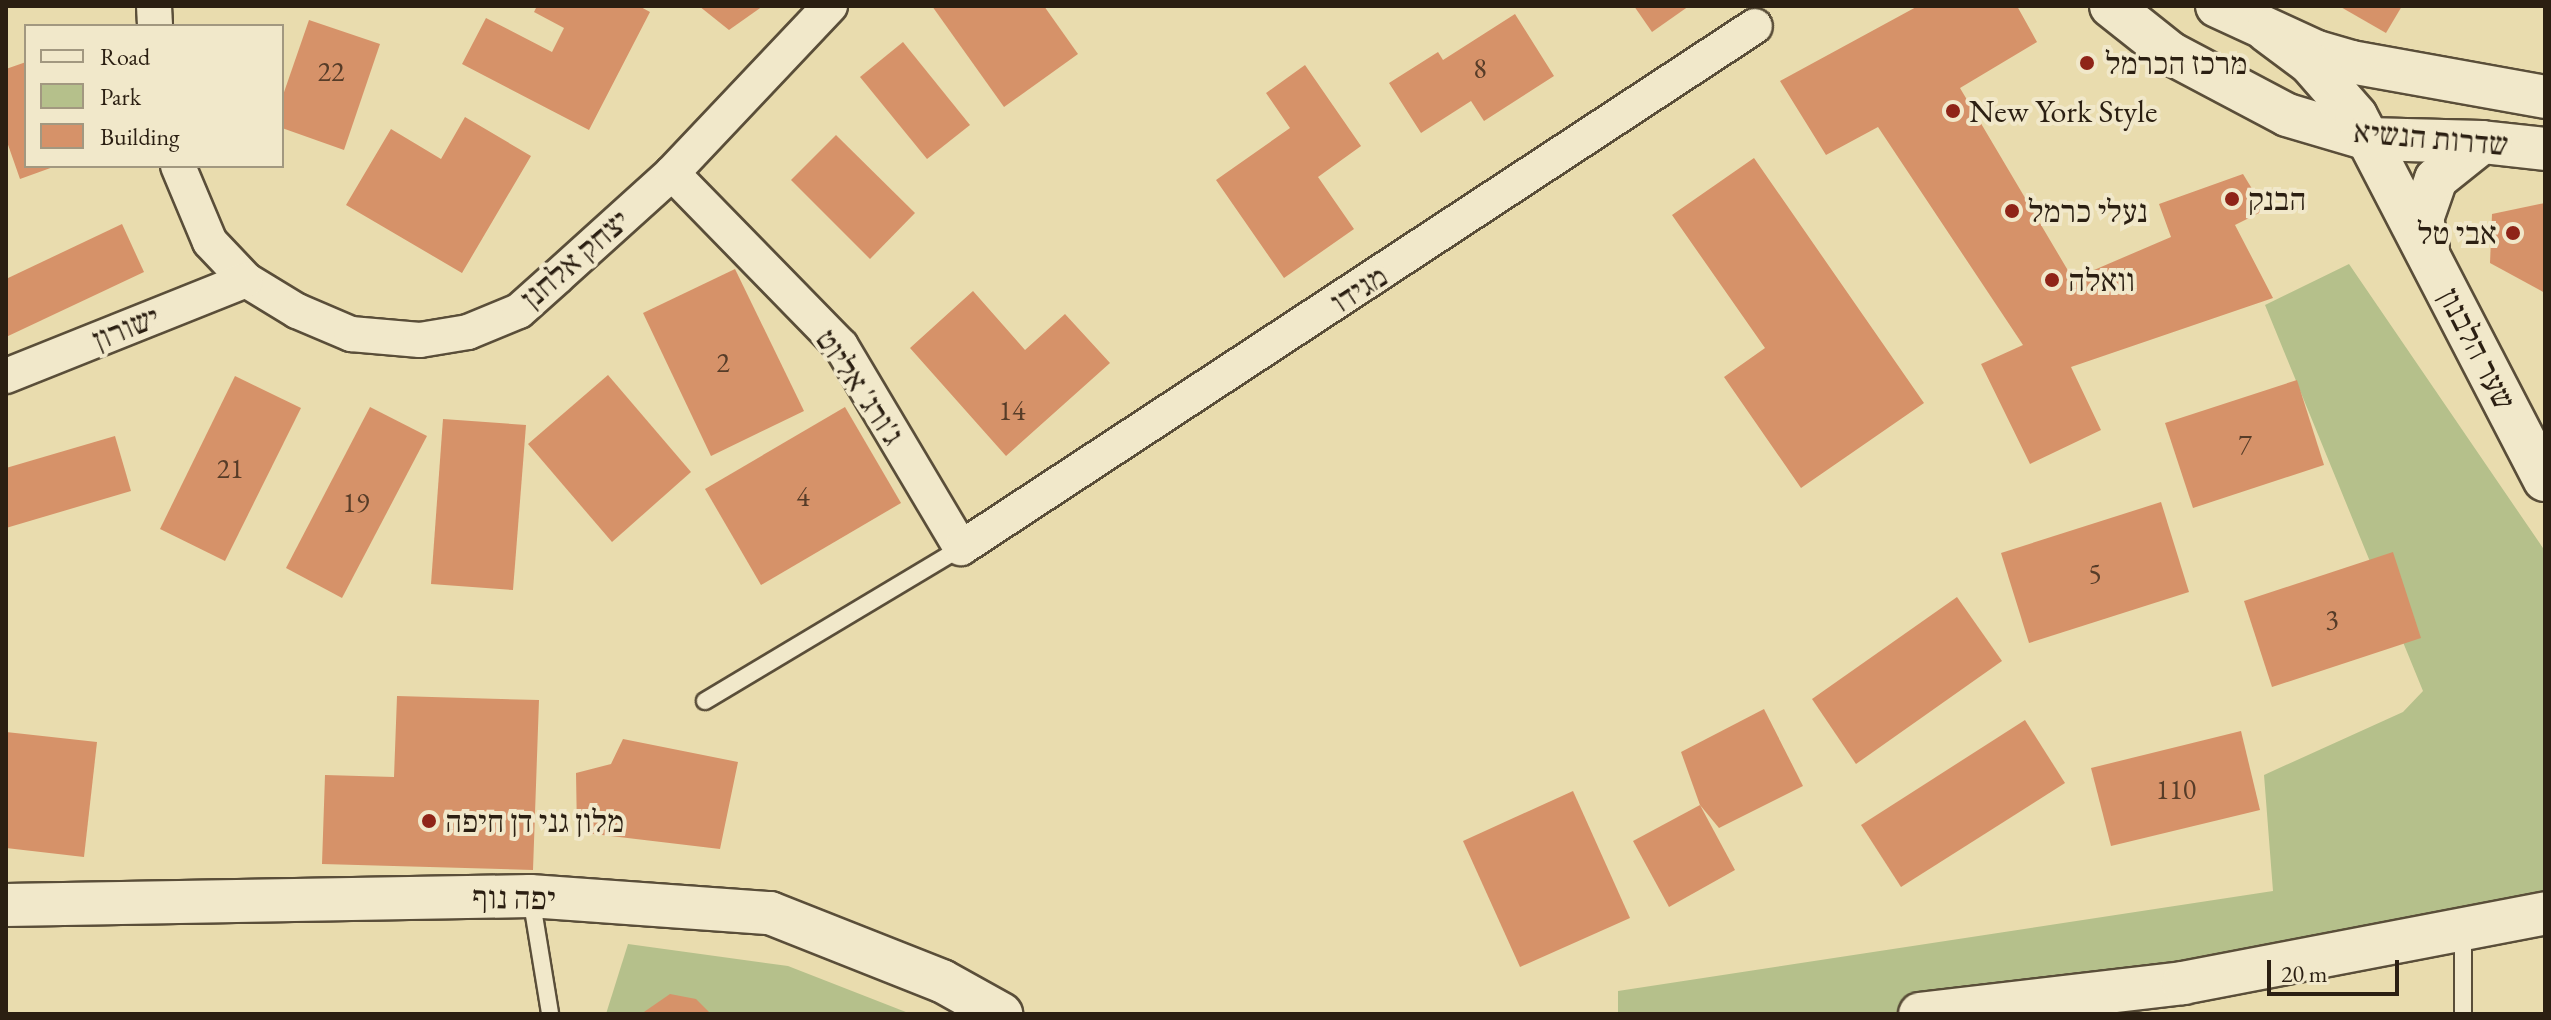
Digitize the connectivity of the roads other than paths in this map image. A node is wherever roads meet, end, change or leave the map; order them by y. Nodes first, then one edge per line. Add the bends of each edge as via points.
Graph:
1 (830, 6) edge
2 (2111, 6) edge
3 (2217, 6) edge
4 (1755, 26) dead end
5 (2267, 31) junction
6 (2545, 97) edge
7 (2368, 139) junction
8 (2482, 142) junction
9 (2545, 149) edge
10 (179, 168) edge
11 (672, 173) junction
12 (2430, 258) junction
13 (246, 280) junction
14 (6, 376) edge
15 (2545, 480) edge
16 (961, 548) junction
17 (705, 701) dead end
18 (530, 896) junction
19 (6, 905) edge
20 (2545, 913) edge
21 (2463, 930) junction
22 (550, 1013) edge
23 (1001, 1014) edge
24 (1920, 1014) edge
25 (2463, 1014) edge

1 - 11 street, יצחק אלחנן
2 - 7 street, שדרות הנשיא via 2170,53 2241,94 2287,115
3 - 5 street, שדרות הנשיא
4 - 16 street, מגידו
5 - 6 street, שדרות הנשיא via 2392,73
5 - 7 street, שער הלבנון via 2341,94
7 - 8 street, שדרות הנשיא
7 - 12 street, שער הלבנון
8 - 9 street, שדרות הנשיא
8 - 12 street via 2446,166 2430,192 2422,219
10 - 13 street, יצחק אלחנן via 210,242
11 - 13 street, יצחק אלחנן via 519,311 468,332 420,340 351,334 297,311
11 - 16 street, ג'ורג' אליוט via 841,346
12 - 15 street, שער הלבנון
13 - 14 street, ישורון
16 - 17 lane
18 - 19 street, יפה נוף
18 - 22 lane
18 - 23 street, יפה נוף via 770,913 942,981
20 - 21 street
21 - 24 street via 2183,983
21 - 25 lane

